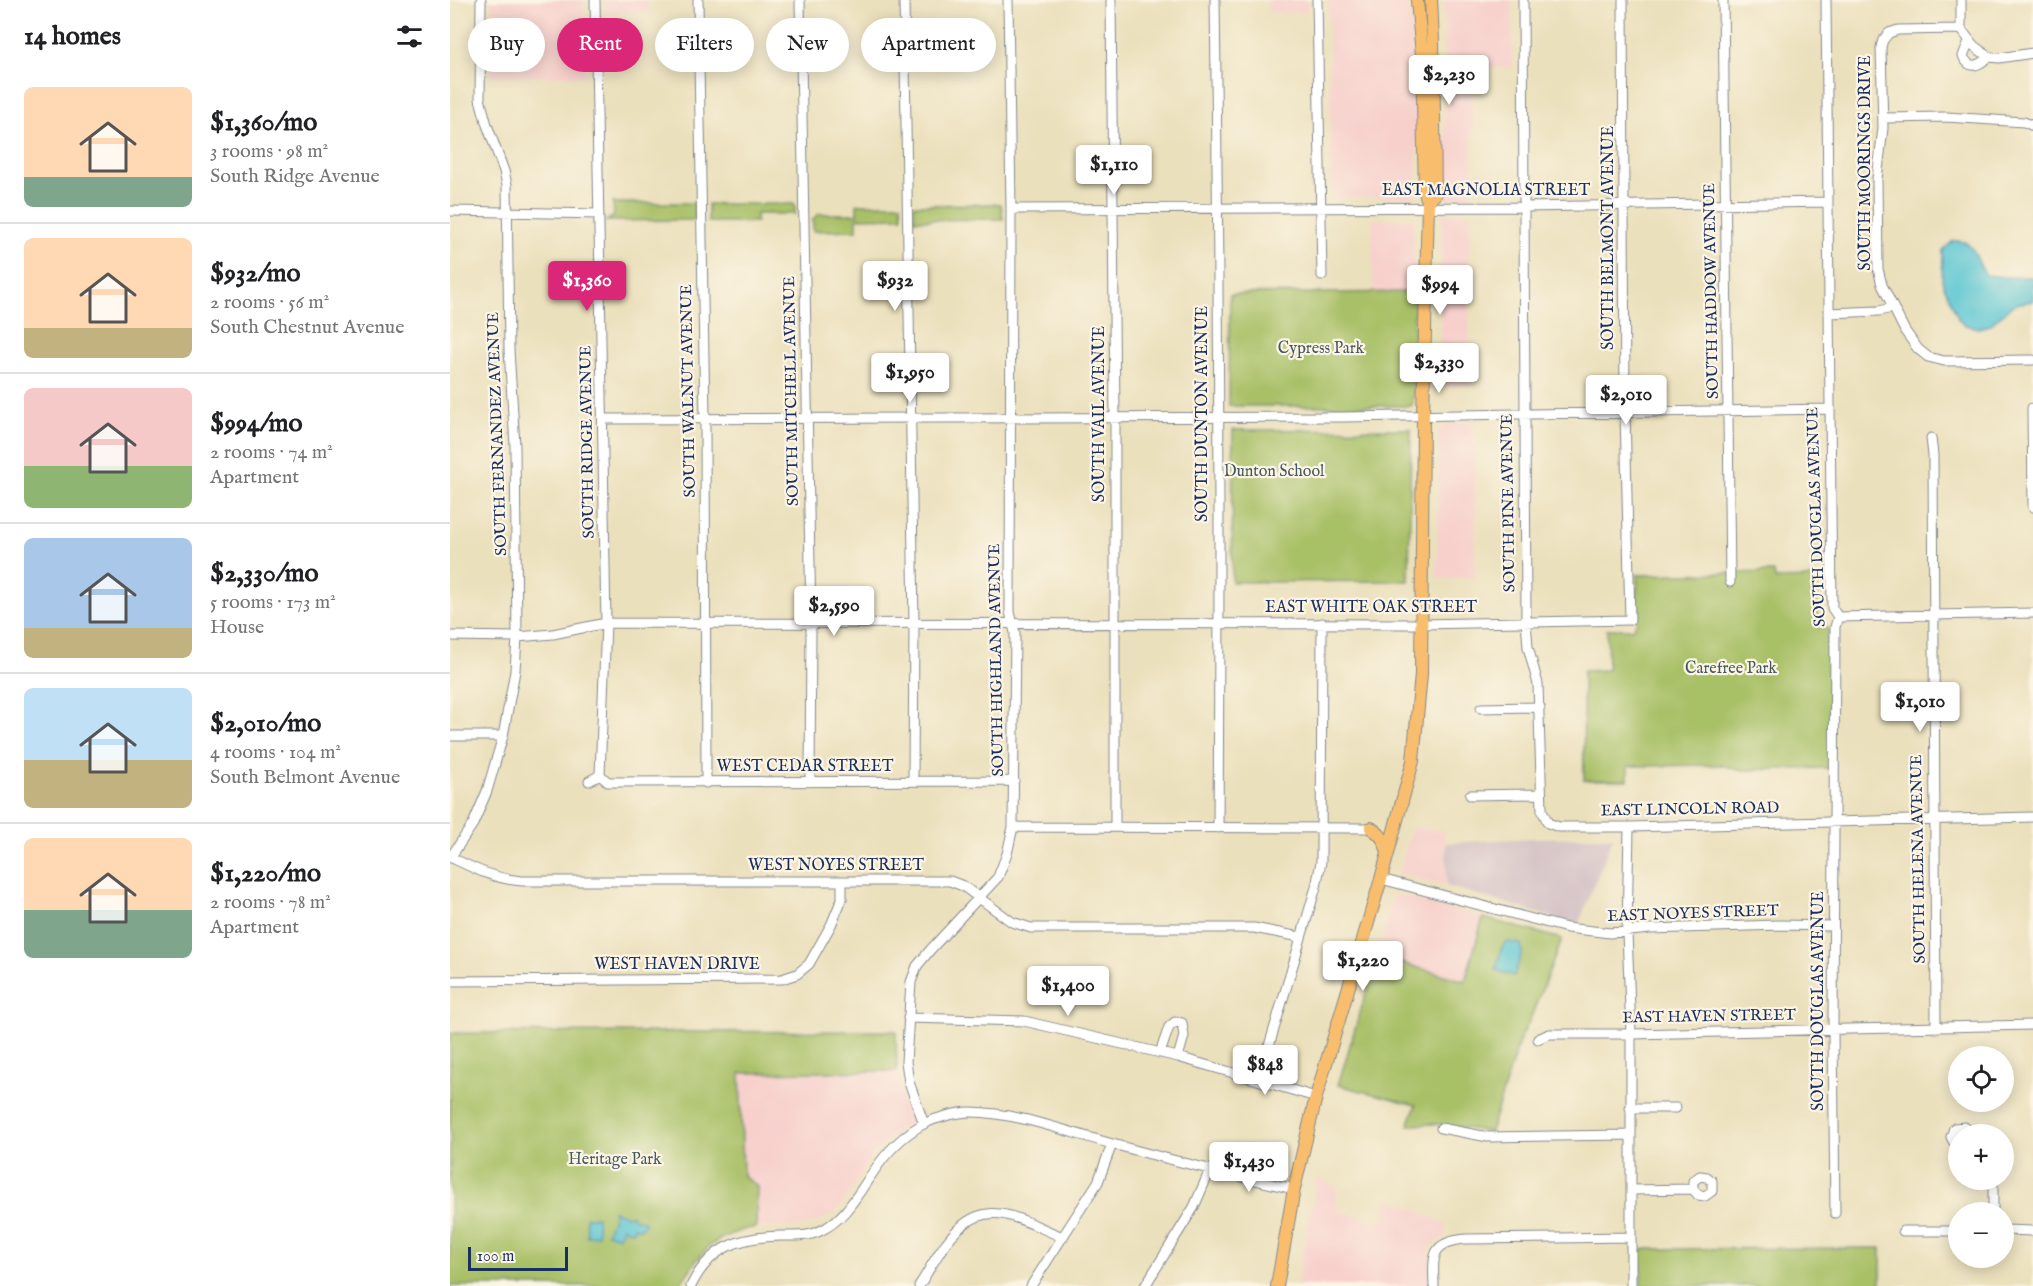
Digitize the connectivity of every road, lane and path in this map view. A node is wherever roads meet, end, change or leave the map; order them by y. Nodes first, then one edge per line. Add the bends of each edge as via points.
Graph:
1 (481, 0) edge
2 (594, 0) edge
3 (698, 0) edge
4 (800, 0) edge
5 (904, 0) edge
6 (1008, 0) edge
7 (1111, 0) edge
8 (1215, 0) edge
9 (1317, 0) edge
10 (1416, 0) edge
11 (1431, 0) edge
12 (1523, 0) edge
13 (1623, 0) edge
14 (1723, 0) edge
15 (1826, 0) edge
16 (1961, 0) edge
17 (1961, 29) junction
18 (1970, 41) junction
19 (2033, 53) edge
20 (1989, 57) junction
21 (1883, 118) junction
22 (2033, 126) edge
23 (1827, 202) junction
24 (1725, 203) junction
25 (1428, 205) junction
26 (1624, 205) junction
27 (1522, 207) junction
28 (1011, 208) junction
29 (1320, 208) junction
30 (1114, 209) junction
31 (1218, 209) junction
32 (450, 211) edge
33 (507, 212) junction
34 (599, 214) junction
35 (1322, 276) dead end
36 (1892, 308) junction
37 (1828, 313) junction
38 (2033, 360) edge
39 (2032, 408) edge
40 (1829, 409) junction
41 (1729, 410) junction
42 (1625, 412) junction
43 (1523, 414) junction
44 (1423, 416) junction
45 (1010, 417) junction
46 (1218, 417) junction
47 (910, 418) junction
48 (1115, 418) junction
49 (603, 419) junction
50 (807, 419) junction
51 (705, 420) junction
52 (1931, 438) dead end
53 (2033, 507) edge
54 (1730, 582) dead end
55 (2033, 613) edge
56 (1933, 615) junction
57 (1838, 617) junction
58 (1630, 620) joint
59 (1526, 621) junction
60 (606, 623) junction
61 (706, 623) junction
62 (811, 623) junction
63 (914, 623) junction
64 (1011, 623) junction
65 (1116, 623) junction
66 (1220, 623) junction
67 (1322, 623) junction
68 (1421, 624) junction
69 (450, 636) edge
70 (517, 637) junction
71 (1540, 707) junction
72 (1481, 708) dead end
73 (450, 736) edge
74 (503, 736) junction
75 (600, 775) junction
76 (913, 781) junction
77 (1014, 781) junction
78 (589, 782) dead end
79 (810, 782) junction
80 (706, 783) junction
81 (1541, 794) junction
82 (1470, 795) dead end
83 (2033, 817) edge
84 (1397, 819) junction
85 (1934, 819) junction
86 (1835, 821) junction
87 (1548, 823) joint
88 (1013, 827) junction
89 (1115, 827) junction
90 (1629, 827) junction
91 (1218, 828) junction
92 (1322, 828) junction
93 (1371, 828) junction
94 (1388, 853) junction
95 (450, 857) edge
96 (1381, 879) junction
97 (842, 881) junction
98 (979, 899) junction
99 (1833, 926) junction
100 (1627, 932) junction
101 (1300, 937) junction
102 (450, 981) edge
103 (908, 1018) junction
104 (2029, 1025) edge
105 (1936, 1028) junction
106 (1833, 1030) junction
107 (1631, 1034) junction
108 (1538, 1039) dead end
109 (1160, 1053) junction
110 (1178, 1057) junction
111 (1259, 1080) junction
112 (1316, 1097) junction
113 (1630, 1108) junction
114 (1676, 1108) dead end
115 (924, 1124) junction
116 (1440, 1128) dead end
117 (1630, 1135) junction
118 (1112, 1144) junction
119 (1210, 1170) junction
120 (1294, 1189) junction
121 (1693, 1189) dead end
122 (1631, 1190) junction
123 (1835, 1213) dead end
124 (1948, 1230) edge
125 (2014, 1230) edge
126 (1903, 1231) dead end
127 (2033, 1231) edge
128 (1063, 1237) junction
129 (1632, 1237) junction
130 (691, 1286) edge
131 (919, 1286) edge
132 (1031, 1286) edge
133 (1145, 1286) edge
134 (1277, 1286) edge
135 (1434, 1286) edge
136 (1631, 1286) edge

1 - 33 street, SOUTH FERNANDEZ AVENUE via 480,99 504,171
2 - 34 street, SOUTH RIDGE AVENUE
3 - 51 street, SOUTH WALNUT AVENUE
4 - 50 street, SOUTH MITCHELL AVENUE
5 - 47 street
6 - 28 street, SOUTH HIGHLAND AVENUE
7 - 30 street, SOUTH VAIL AVENUE
8 - 31 street, SOUTH DUNTON AVENUE
9 - 29 street
10 - 25 main road
11 - 25 main road via 1434,194
12 - 27 street, SOUTH PINE AVENUE
13 - 26 street, SOUTH BELMONT AVENUE
14 - 24 street, SOUTH HADDOW AVENUE
15 - 23 street, SOUTH DOUGLAS AVENUE
16 - 17 street
17 - 18 street
17 - 21 street, SOUTH MOORINGS DRIVE via 1906,29 1889,33 1881,47
18 - 20 street
18 - 20 street via 1965,50 1966,62 1979,66
19 - 20 street
21 - 22 street via 1946,117 2024,122
21 - 36 street, SOUTH MOORINGS DRIVE via 1877,179 1878,269
23 - 24 street, EAST MAGNOLIA STREET
23 - 37 street, SOUTH DOUGLAS AVENUE
24 - 26 street, EAST MAGNOLIA STREET
24 - 41 street, SOUTH HADDOW AVENUE
25 - 27 street, EAST MAGNOLIA STREET
25 - 29 street, EAST MAGNOLIA STREET
25 - 44 main road
26 - 27 street, EAST MAGNOLIA STREET
26 - 42 street, SOUTH BELMONT AVENUE
27 - 43 street, SOUTH PINE AVENUE
28 - 30 street, EAST MAGNOLIA STREET
28 - 45 street, SOUTH HIGHLAND AVENUE
29 - 31 street, EAST MAGNOLIA STREET
29 - 35 street
30 - 31 street, EAST MAGNOLIA STREET
30 - 48 street, SOUTH VAIL AVENUE
31 - 46 street, SOUTH DUNTON AVENUE
32 - 33 street
33 - 34 street
33 - 70 street, SOUTH FERNANDEZ AVENUE
34 - 49 street, SOUTH RIDGE AVENUE
36 - 37 street
36 - 38 street, SOUTH MOORINGS DRIVE via 1918,349 1928,357 1944,361
37 - 40 street, SOUTH DOUGLAS AVENUE
39 - 53 street
40 - 41 street
40 - 57 street, SOUTH DOUGLAS AVENUE via 1832,608
41 - 42 street
41 - 54 street, SOUTH HADDOW AVENUE
42 - 43 street
42 - 58 street, SOUTH BELMONT AVENUE
43 - 44 street
43 - 59 street, SOUTH PINE AVENUE
44 - 46 street
44 - 68 main road
45 - 47 street
45 - 48 street
45 - 64 street, SOUTH HIGHLAND AVENUE
46 - 48 street
46 - 66 street, SOUTH DUNTON AVENUE
47 - 50 street
47 - 63 street
48 - 65 street, SOUTH VAIL AVENUE
49 - 51 street
49 - 60 street, SOUTH RIDGE AVENUE
50 - 51 street
50 - 62 street, SOUTH MITCHELL AVENUE
51 - 61 street, SOUTH WALNUT AVENUE
52 - 56 street, SOUTH HELENA AVENUE
55 - 56 street
56 - 57 street
56 - 85 street, SOUTH HELENA AVENUE
57 - 86 street, SOUTH DOUGLAS AVENUE
58 - 59 street, EAST WHITE OAK STREET
59 - 68 street, EAST WHITE OAK STREET
59 - 71 street, SOUTH PINE AVENUE
60 - 61 street, EAST WHITE OAK STREET
60 - 70 street, EAST WHITE OAK STREET
60 - 75 street, SOUTH RIDGE AVENUE
61 - 62 street, EAST WHITE OAK STREET
61 - 80 street, SOUTH WALNUT AVENUE
62 - 63 street, EAST WHITE OAK STREET
62 - 79 street, SOUTH MITCHELL AVENUE
63 - 64 street, EAST WHITE OAK STREET
63 - 76 street
64 - 65 street, EAST WHITE OAK STREET
64 - 77 street, SOUTH HIGHLAND AVENUE
65 - 66 street, EAST WHITE OAK STREET
65 - 89 street, SOUTH VAIL AVENUE
66 - 67 street, EAST WHITE OAK STREET
66 - 91 street, SOUTH DUNTON AVENUE
67 - 68 street, EAST WHITE OAK STREET
67 - 92 street
68 - 84 main road via 1413,761
69 - 70 street, EAST WHITE OAK STREET
70 - 74 street, SOUTH FERNANDEZ AVENUE
71 - 72 street
71 - 81 street, SOUTH PINE AVENUE
73 - 74 street
74 - 95 street, SOUTH FERNANDEZ AVENUE via 481,808
75 - 78 street
75 - 80 street, WEST CEDAR STREET via 608,782
76 - 77 street, WEST CEDAR STREET
76 - 79 street, WEST CEDAR STREET
77 - 88 street, SOUTH HIGHLAND AVENUE
79 - 80 street, WEST CEDAR STREET
81 - 82 street
81 - 87 street, SOUTH PINE AVENUE
83 - 85 street, EAST LINCOLN ROAD
84 - 93 main road
84 - 94 main road
85 - 86 street, EAST LINCOLN ROAD
85 - 105 street, SOUTH HELENA AVENUE
86 - 90 street, EAST LINCOLN ROAD
86 - 99 street, SOUTH DOUGLAS AVENUE
87 - 90 street, EAST LINCOLN ROAD via 1559,827
88 - 89 street
88 - 98 street, SOUTH HIGHLAND AVENUE via 1004,866
89 - 91 street
90 - 100 street
91 - 92 street
92 - 93 street
92 - 101 street via 1319,875
93 - 94 main road via 1380,833
94 - 96 main road
95 - 97 street, WEST NOYES STREET via 503,880
96 - 100 street, EAST NOYES STREET via 1567,928
96 - 112 main road
97 - 98 street, WEST NOYES STREET via 950,881
97 - 102 street, WEST HAVEN DRIVE via 842,899 809,964 782,980
98 - 101 street, WEST NOYES STREET via 1012,922 1030,928 1261,928
98 - 103 street, SOUTH HIGHLAND AVENUE via 917,966 911,982
99 - 100 street, EAST NOYES STREET
99 - 106 street, SOUTH DOUGLAS AVENUE
100 - 107 street
101 - 111 street
103 - 109 street via 1024,1021
103 - 115 street, SOUTH HIGHLAND AVENUE via 909,1082
104 - 105 street, EAST HAVEN STREET
105 - 106 street, EAST HAVEN STREET
106 - 107 street, EAST HAVEN STREET
106 - 123 street, SOUTH DOUGLAS AVENUE
107 - 108 street, EAST HAVEN STREET via 1549,1034
107 - 113 street
109 - 110 street
109 - 110 street via 1169,1027 1174,1022 1182,1023 1184,1036
110 - 111 street
111 - 112 street
112 - 120 main road
113 - 114 street
113 - 117 street
115 - 118 street via 968,1112 988,1113
115 - 130 street via 896,1144 830,1226 801,1236 760,1236 732,1243 699,1269
116 - 117 street via 1488,1137
117 - 122 street
118 - 119 street
118 - 128 street via 1098,1182
119 - 120 street
119 - 133 street via 1194,1207
120 - 134 main road
121 - 122 street
122 - 129 street
124 - 126 street
125 - 127 street
128 - 131 street via 1005,1214 971,1217 956,1229
128 - 132 street
129 - 135 street via 1447,1242 1436,1252
129 - 136 street

